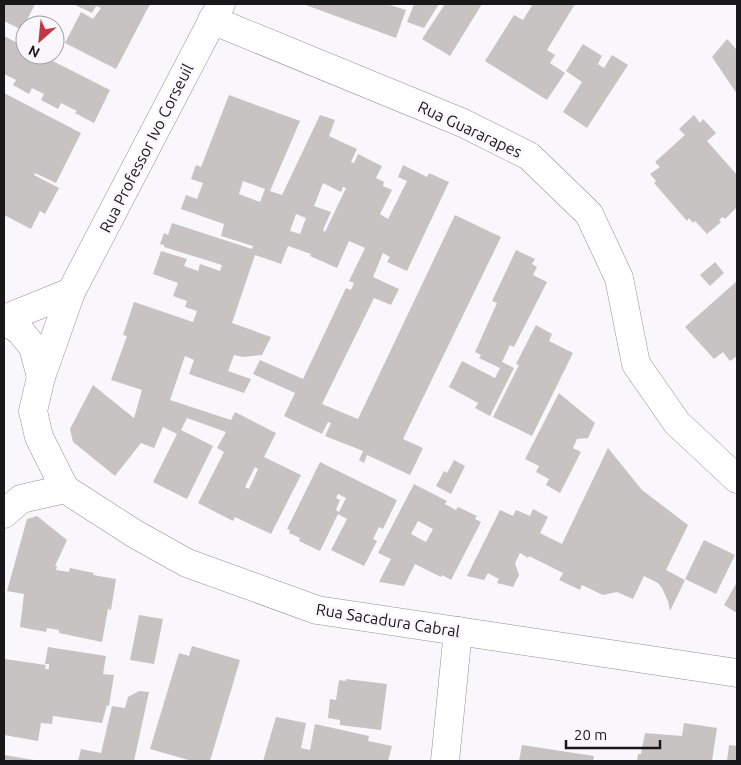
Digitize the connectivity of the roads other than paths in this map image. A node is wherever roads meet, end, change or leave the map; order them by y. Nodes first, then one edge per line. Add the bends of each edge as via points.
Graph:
1 (216, 12) edge
2 (71, 292) junction
3 (4, 319) edge
4 (4, 326) edge
5 (41, 377) junction
6 (737, 479) edge
7 (65, 489) junction
8 (4, 514) edge
9 (458, 631) junction
10 (737, 673) edge
11 (446, 761) edge

1 - 2 street, Rua Professor Ivo Corseuil
1 - 6 street, Rua Guararapes via 529,156 589,214 619,278 636,364 677,423
2 - 3 street
2 - 5 street, Rua Professor Ivo Corseuil
3 - 4 street
3 - 5 street via 33,347
5 - 7 street via 33,411 39,437
7 - 8 street via 21,499
7 - 9 street, Rua Sacadura Cabral via 187,564 317,610
9 - 10 street, Rua Sacadura Cabral
9 - 11 street

